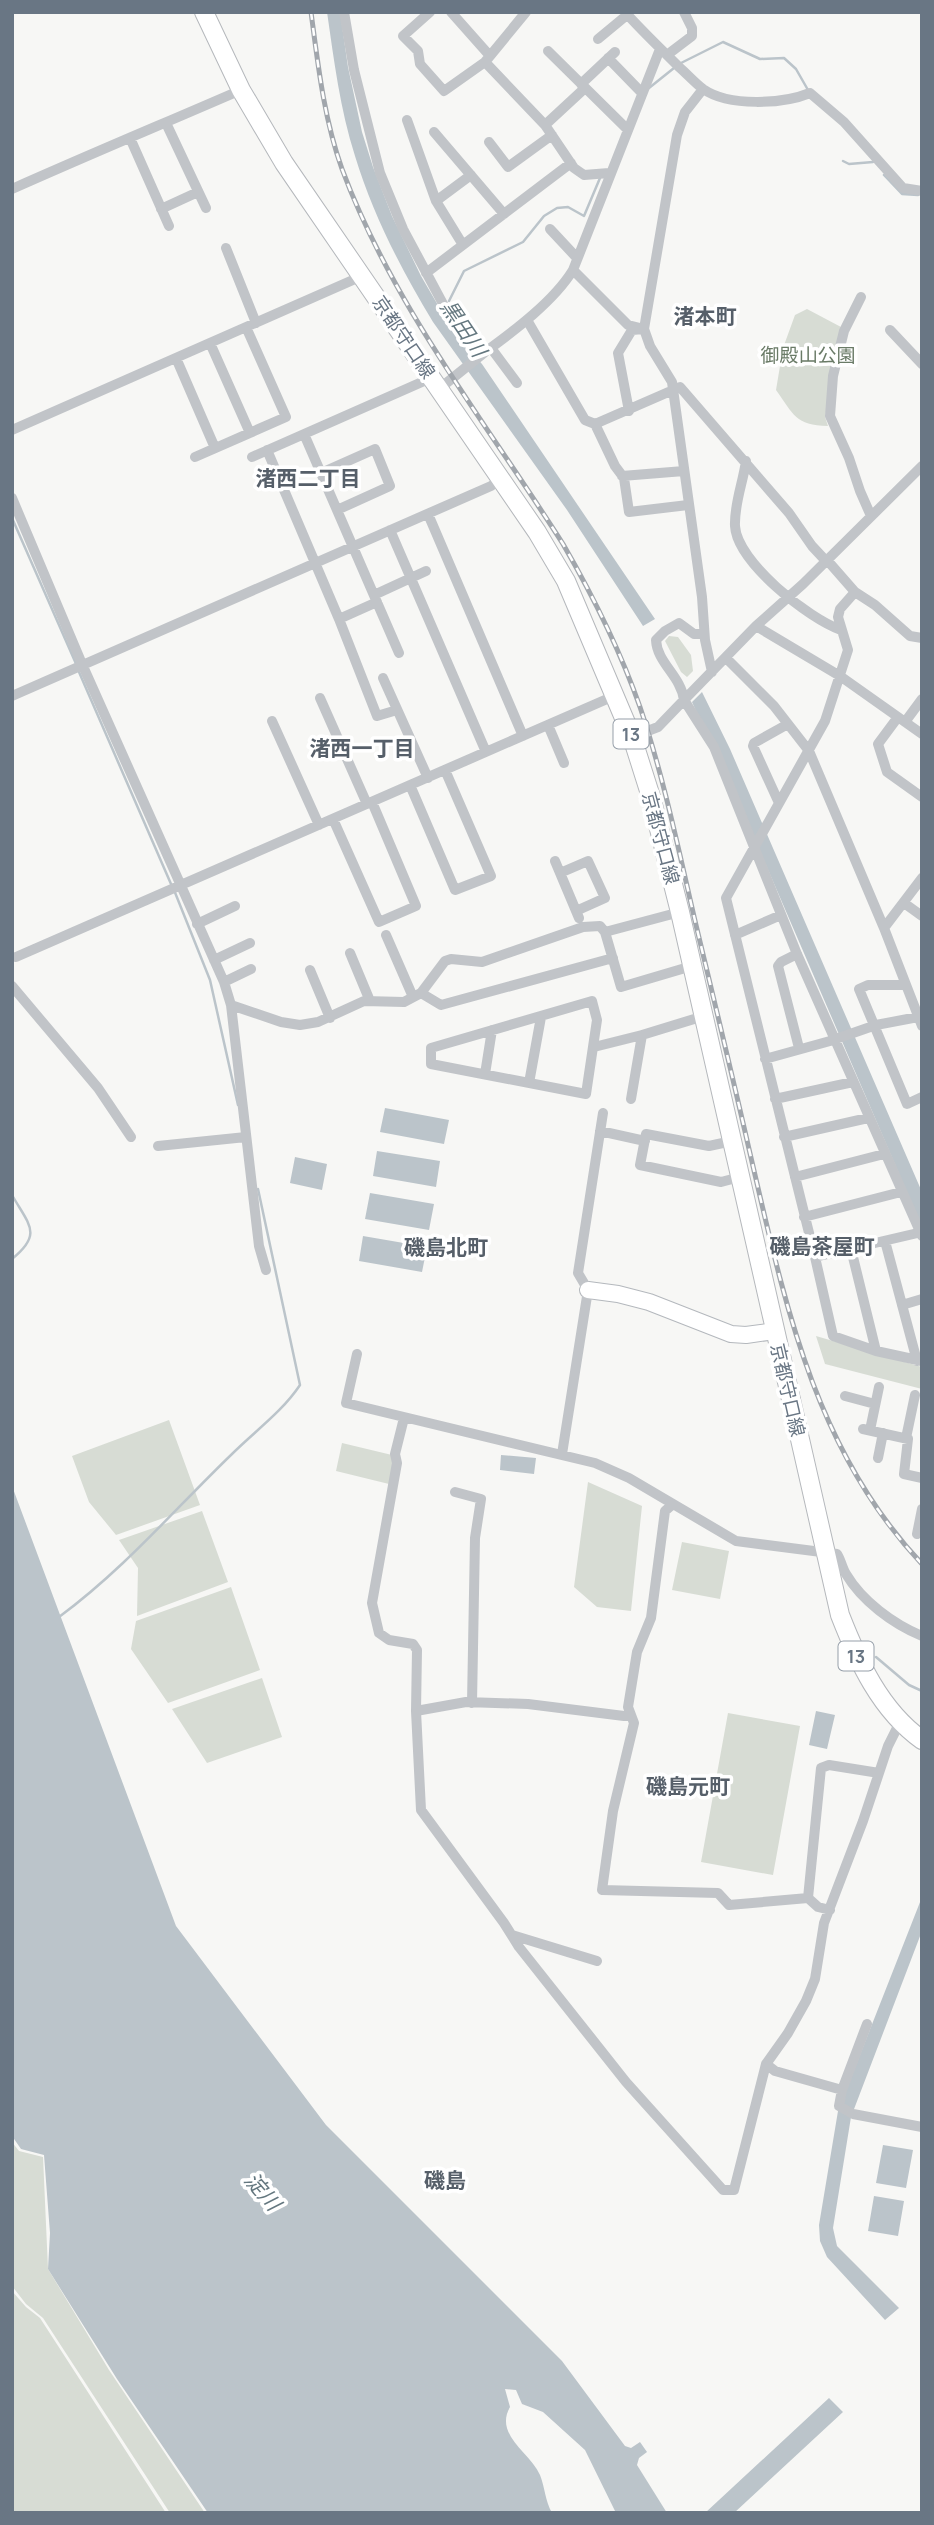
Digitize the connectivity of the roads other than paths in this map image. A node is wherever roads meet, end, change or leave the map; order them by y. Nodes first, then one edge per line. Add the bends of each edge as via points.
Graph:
1 (204, 12) edge
2 (344, 12) edge
3 (430, 12) edge
4 (451, 12) edge
5 (684, 12) edge
6 (524, 13) edge
7 (626, 14) edge
8 (598, 39) dead end
9 (548, 51) dead end
10 (663, 52) junction
11 (487, 59) junction
12 (583, 86) junction
13 (703, 89) junction
14 (242, 90) junction
15 (642, 93) junction
16 (407, 120) dead end
17 (166, 123) junction
18 (545, 125) junction
19 (627, 129) junction
20 (434, 132) dead end
21 (552, 135) junction
22 (130, 138) junction
23 (488, 142) dead end
24 (571, 163) junction
25 (609, 173) junction
26 (471, 175) junction
27 (12, 189) edge
28 (922, 191) edge
29 (198, 192) junction
30 (436, 201) junction
31 (206, 208) dead end
32 (162, 209) junction
33 (504, 214) junction
34 (169, 226) dead end
35 (550, 229) dead end
36 (463, 245) junction
37 (226, 248) dead end
38 (577, 258) junction
39 (573, 270) junction
40 (426, 273) junction
41 (362, 276) junction
42 (861, 297) dead end
43 (527, 320) junction
44 (251, 325) junction
45 (644, 328) junction
46 (890, 330) dead end
47 (210, 343) junction
48 (485, 352) junction
49 (176, 358) junction
50 (922, 364) edge
51 (435, 383) junction
52 (517, 383) dead end
53 (673, 390) junction
54 (629, 411) junction
55 (286, 417) junction
56 (595, 424) junction
57 (12, 430) edge
58 (250, 433) junction
59 (299, 436) junction
60 (215, 448) junction
61 (267, 450) junction
62 (195, 457) dead end
63 (252, 457) dead end
64 (746, 461) junction
65 (921, 467) edge
66 (684, 471) junction
67 (321, 474) junction
68 (622, 476) junction
69 (501, 479) junction
70 (12, 498) edge
71 (688, 505) junction
72 (337, 510) junction
73 (428, 514) junction
74 (871, 516) junction
75 (390, 530) junction
76 (353, 547) junction
77 (826, 561) junction
78 (315, 563) junction
79 (426, 571) dead end
80 (410, 578) junction
81 (855, 592) junction
82 (788, 597) junction
83 (375, 599) junction
84 (339, 619) junction
85 (756, 626) junction
86 (841, 630) junction
87 (704, 634) junction
88 (922, 638) edge
89 (399, 653) dead end
90 (726, 658) junction
91 (76, 667) junction
92 (712, 672) junction
93 (840, 676) junction
94 (383, 678) dead end
95 (12, 696) edge
96 (614, 696) junction
97 (320, 698) dead end
98 (922, 699) edge
99 (684, 700) junction
100 (397, 710) junction
101 (901, 720) junction
102 (272, 721) dead end
103 (789, 724) junction
104 (548, 725) junction
105 (922, 734) edge
106 (523, 736) junction
107 (632, 737) junction
108 (809, 751) junction
109 (486, 752) junction
110 (564, 763) dead end
111 (446, 770) junction
112 (428, 778) junction
113 (410, 785) junction
114 (922, 797) edge
115 (369, 803) junction
116 (779, 803) junction
117 (334, 819) junction
118 (319, 825) junction
119 (755, 847) junction
120 (555, 861) dead end
121 (560, 873) junction
122 (922, 878) edge
123 (174, 888) junction
124 (904, 903) junction
125 (235, 906) dead end
126 (576, 911) junction
127 (680, 912) junction
128 (781, 915) junction
129 (922, 916) edge
130 (197, 924) junction
131 (583, 927) junction
132 (884, 929) junction
133 (605, 932) junction
134 (386, 935) dead end
135 (734, 935) junction
136 (250, 943) dead end
137 (350, 953) dead end
138 (797, 954) junction
139 (16, 957) dead end
140 (612, 958) junction
141 (214, 960) junction
142 (692, 966) junction
143 (251, 969) dead end
144 (310, 970) dead end
145 (224, 982) junction
146 (905, 985) junction
147 (12, 986) edge
148 (417, 995) junction
149 (370, 1001) junction
150 (231, 1005) junction
151 (704, 1016) junction
152 (541, 1017) junction
153 (330, 1018) junction
154 (920, 1022) edge
155 (873, 1026) junction
156 (492, 1030) junction
157 (642, 1035) junction
158 (836, 1038) junction
159 (594, 1047) junction
160 (799, 1048) junction
161 (765, 1059) junction
162 (485, 1074) junction
163 (853, 1082) junction
164 (529, 1083) junction
165 (922, 1097) edge
166 (631, 1099) dead end
167 (775, 1099) junction
168 (603, 1113) dead end
169 (868, 1118) junction
170 (600, 1131) junction
171 (246, 1137) junction
172 (784, 1137) junction
173 (131, 1138) dead end
174 (645, 1140) junction
175 (732, 1142) junction
176 (158, 1146) dead end
177 (884, 1154) junction
178 (740, 1177) junction
179 (795, 1177) junction
180 (901, 1192) junction
181 (804, 1217) junction
182 (921, 1233) edge
183 (885, 1241) junction
184 (851, 1249) junction
185 (815, 1257) junction
186 (266, 1270) dead end
187 (588, 1290) junction
188 (922, 1299) edge
189 (902, 1305) junction
190 (775, 1331) junction
191 (876, 1351) junction
192 (357, 1354) dead end
193 (920, 1361) edge
194 (879, 1387) dead end
195 (915, 1395) dead end
196 (845, 1396) dead end
197 (875, 1404) junction
198 (404, 1418) junction
199 (883, 1433) junction
200 (906, 1438) junction
201 (562, 1454) junction
202 (878, 1458) dead end
203 (922, 1478) edge
204 (455, 1492) dead end
205 (673, 1504) junction
206 (921, 1514) edge
207 (917, 1534) dead end
208 (825, 1553) junction
209 (922, 1636) edge
210 (472, 1703) junction
211 (416, 1711) junction
212 (631, 1716) junction
213 (900, 1722) junction
214 (922, 1740) edge
215 (879, 1773) junction
216 (808, 1898) junction
217 (830, 1910) junction
218 (512, 1935) junction
219 (597, 1961) dead end
220 (867, 2024) dead end
221 (766, 2064) junction
222 (842, 2090) junction
223 (922, 2127) edge

1 - 14 main road, 京都守口線 / 13
2 - 40 street via 380,173
3 - 11 street via 403,36 444,91
4 - 11 street
5 - 10 street via 692,36
6 - 11 street
7 - 8 street
7 - 10 street
9 - 12 street
10 - 13 street
10 - 15 street
11 - 18 street
12 - 15 street via 611,55
12 - 18 street
12 - 19 street
13 - 28 street via 718,97 769,102 810,93 844,122 903,188
13 - 45 street via 685,113 677,135
14 - 17 street
14 - 41 main road, 京都守口線 / 13 via 284,163
15 - 19 street
16 - 30 street
17 - 22 street
17 - 29 street
18 - 21 street
19 - 25 street
20 - 26 street
21 - 23 street via 508,167
21 - 24 street
22 - 27 street
22 - 32 street
24 - 25 street via 584,175
24 - 33 street
25 - 38 street
26 - 30 street
26 - 33 street
29 - 31 street
29 - 32 street
30 - 36 street
32 - 34 street
33 - 36 street
35 - 38 street
36 - 40 street
37 - 44 street
38 - 39 street
39 - 43 street
39 - 45 street via 628,325
40 - 48 street via 463,336
41 - 44 street
41 - 51 main road, 京都守口線 / 13
42 - 74 street via 844,331 833,376 830,416
43 - 48 street
43 - 56 street via 585,420
44 - 47 street
44 - 55 street
45 - 53 street
45 - 54 street via 632,330 618,353
46 - 50 street
47 - 49 street
47 - 58 street
48 - 51 street
48 - 52 street
49 - 57 street
49 - 60 street
51 - 59 street
51 - 69 main road, 京都守口線 / 13
53 - 54 street
53 - 64 street via 680,387
53 - 66 street
54 - 56 street
55 - 58 street
55 - 59 street
56 - 68 street
58 - 60 street
59 - 61 street
59 - 67 street
60 - 62 street
61 - 63 street
61 - 78 street
64 - 77 street
64 - 82 street via 735,509 736,534 747,557
65 - 74 street
66 - 68 street
66 - 71 street
67 - 72 street
67 - 72 street via 375,449 390,486
68 - 71 street via 629,512
69 - 73 street
69 - 96 main road, 京都守口線 / 13 via 566,582
70 - 91 street
71 - 87 street
72 - 76 street
73 - 75 street
73 - 106 street
74 - 77 street
75 - 76 street
75 - 80 street
76 - 78 street
76 - 83 street
77 - 81 street
77 - 82 street
78 - 84 street
78 - 91 street
79 - 80 street
80 - 83 street
80 - 109 street
81 - 86 street via 840,609
81 - 88 street via 910,636
82 - 85 street
82 - 86 street
83 - 84 street
83 - 89 street
84 - 100 street via 377,716
85 - 90 street
85 - 93 street
86 - 93 street via 848,650
87 - 92 street
87 - 99 street via 694,634 679,624 656,640 656,651 678,679
90 - 92 street
90 - 103 street
91 - 95 street
91 - 123 street
92 - 99 street
93 - 101 street
93 - 108 street
94 - 100 street
96 - 104 street
96 - 107 main road, 京都守口線 / 13
97 - 115 street
98 - 101 street
99 - 107 street via 658,727
99 - 119 street via 714,747
100 - 112 street
101 - 105 street
101 - 114 street via 878,744 887,772
102 - 118 street
103 - 108 street
103 - 116 street via 753,746
104 - 106 street
104 - 110 street
106 - 109 street
107 - 127 main road, 京都守口線 / 13
108 - 116 street
108 - 132 street
109 - 111 street
111 - 112 street
111 - 113 street via 491,876 464,889 456,890
112 - 113 street
113 - 115 street
115 - 117 street
115 - 117 street via 416,906 379,922
116 - 119 street
117 - 118 street
118 - 123 street
119 - 128 street
119 - 135 street via 726,898
120 - 121 street
121 - 126 street
121 - 126 street via 588,861 605,898
122 - 124 street
123 - 130 street
123 - 139 street
124 - 129 street
124 - 132 street
125 - 130 street
126 - 131 street
127 - 133 street
127 - 142 main road, 京都守口線 / 13
128 - 135 street
128 - 138 street
130 - 141 street
131 - 133 street via 600,926
131 - 148 street via 482,962 445,961
132 - 146 street
133 - 140 street
134 - 148 street
135 - 161 street
136 - 141 street
137 - 149 street
138 - 158 street
138 - 160 street via 778,966
140 - 142 street via 621,986
140 - 148 street via 441,1005
141 - 145 street
142 - 151 main road, 京都守口線 / 13
143 - 145 street
144 - 153 street
145 - 150 street
146 - 154 street
146 - 155 street via 859,989
147 - 173 street via 98,1088
148 - 149 street via 404,1002
149 - 153 street
150 - 153 street via 300,1025
150 - 171 street
151 - 157 street
151 - 175 main road, 京都守口線 / 13
152 - 156 street
152 - 159 street via 592,1002 597,1020
152 - 164 street
154 - 155 street
155 - 158 street
155 - 165 street via 903,1081 907,1104
156 - 162 street
156 - 162 street via 432,1048 430,1064
157 - 159 street
157 - 166 street
158 - 160 street
158 - 163 street
159 - 164 street via 586,1094
160 - 161 street
161 - 167 street
162 - 164 street
163 - 167 street
163 - 169 street
167 - 172 street
168 - 170 street
169 - 172 street
169 - 177 street
170 - 174 street
170 - 187 street via 578,1273
171 - 176 street
171 - 186 street
172 - 179 street
174 - 175 street via 646,1134 709,1146
174 - 178 street via 640,1165 721,1182
175 - 178 main road, 京都守口線 / 13
177 - 179 street
177 - 180 street
178 - 190 main road, 京都守口線 / 13
179 - 181 street
180 - 181 street
180 - 182 street
181 - 185 street
182 - 183 street
183 - 184 street
183 - 189 street
184 - 185 street
184 - 191 street
185 - 191 street via 833,1336
187 - 190 street via 649,1302 731,1335
187 - 201 street
188 - 189 street
189 - 193 street
190 - 208 main road, 京都守口線 / 13
191 - 193 street
192 - 198 street via 346,1403
194 - 197 street
195 - 200 street
196 - 197 street
197 - 199 street via 867,1430
198 - 201 street
198 - 211 street via 372,1603 379,1633 389,1640 413,1644 417,1650
199 - 200 street
199 - 202 street
200 - 203 street via 904,1474
201 - 205 street via 596,1463
204 - 210 street via 481,1499 475,1538
205 - 208 street via 736,1541
205 - 212 street via 665,1511 651,1618 637,1652 628,1707
206 - 207 street
208 - 209 street via 838,1556 845,1573 867,1600
208 - 213 main road, 京都守口線 / 13 via 855,1654
210 - 211 street
210 - 212 street via 528,1704
211 - 218 street via 421,1810
212 - 216 street via 634,1723 613,1811 602,1889 718,1893 729,1905
213 - 214 main road, 京都守口線 / 13
213 - 215 street
215 - 216 street via 829,1765 821,1768
215 - 217 street
216 - 217 street
217 - 221 street via 806,2001
218 - 219 street
218 - 221 street via 626,2082 723,2190 734,2190
220 - 222 street
221 - 222 street via 775,2071
222 - 223 street via 839,2106 853,2114

